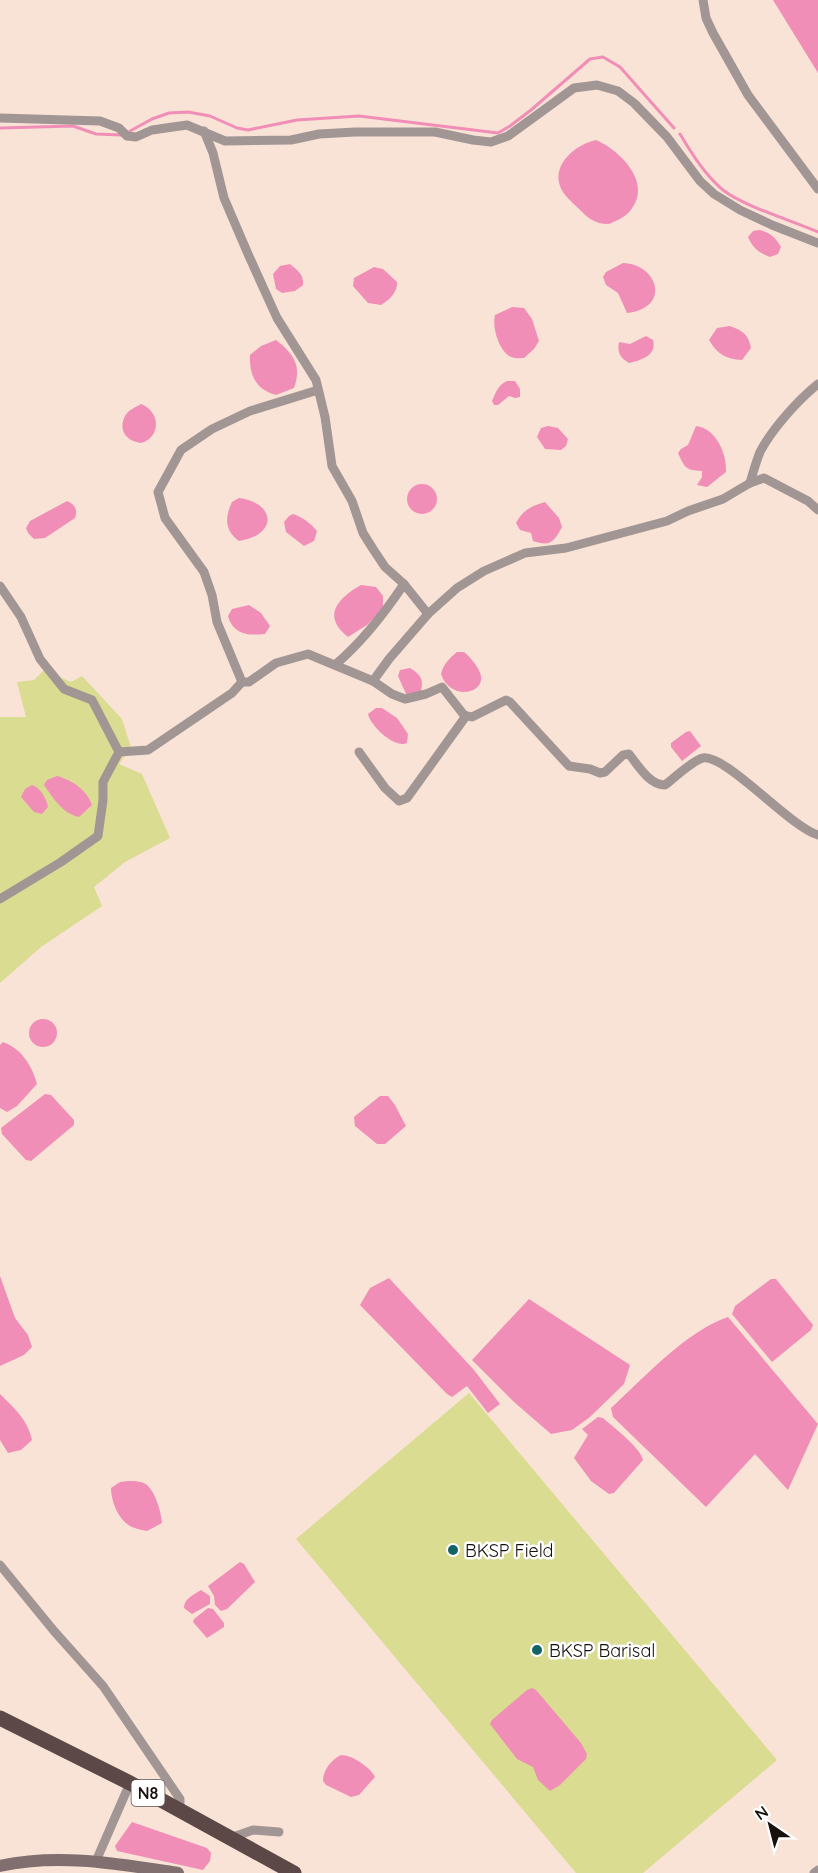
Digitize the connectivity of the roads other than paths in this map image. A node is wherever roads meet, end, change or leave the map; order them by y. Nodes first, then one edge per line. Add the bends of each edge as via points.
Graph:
1 (703, 0) edge
2 (0, 118) edge
3 (204, 131) junction
4 (818, 189) edge
5 (818, 243) edge
6 (818, 384) edge
7 (318, 390) junction
8 (750, 483) junction
9 (818, 510) edge
10 (404, 584) junction
11 (0, 586) edge
12 (428, 614) junction
13 (335, 665) junction
14 (373, 681) junction
15 (242, 682) junction
16 (466, 716) junction
17 (120, 752) junction
18 (359, 752) dead end
19 (818, 835) edge
20 (0, 899) edge
21 (0, 1565) edge
22 (0, 1718) edge
23 (130, 1783) junction
24 (180, 1811) junction
25 (279, 1832) dead end
26 (230, 1838) junction
27 (96, 1861) junction
28 (0, 1866) edge
29 (818, 1870) edge
30 (178, 1873) edge
31 (294, 1873) edge
32 (814, 1873) edge

1 - 4 street via 713,33 748,95
2 - 3 street via 100,121 136,137 152,130 187,125
3 - 5 street via 225,141 291,140 355,132 435,132 491,142 508,136 574,88 597,85 618,91 634,103 714,194 761,220
3 - 7 street via 224,198 248,254
6 - 8 street via 785,417 761,451
7 - 10 street via 335,473 352,501 363,533 385,567
7 - 15 street via 250,411 212,429 181,450 158,492 165,518 204,572 217,622
8 - 9 street via 764,478
8 - 12 street via 723,500 651,526 566,548 525,553 484,571
10 - 12 street
10 - 13 street via 378,620
11 - 17 street via 21,617 40,659 64,690 92,699
12 - 14 street
13 - 14 street
13 - 15 street via 308,654 276,663 249,682
14 - 16 street via 405,699 442,687
15 - 17 street via 232,693 148,750
16 - 18 street via 407,798 399,801
16 - 19 street via 472,717 506,700 569,766 600,773 629,754 660,785 700,759 710,759 743,778 784,814
17 - 20 street via 103,782 98,836
21 - 24 street via 103,1686 180,1799
22 - 23 highway, N8
23 - 24 highway, N8
23 - 27 street
24 - 26 highway, N8
25 - 26 street via 253,1830
26 - 31 highway, N8
27 - 28 main road via 19,1861
27 - 30 main road
29 - 32 street

